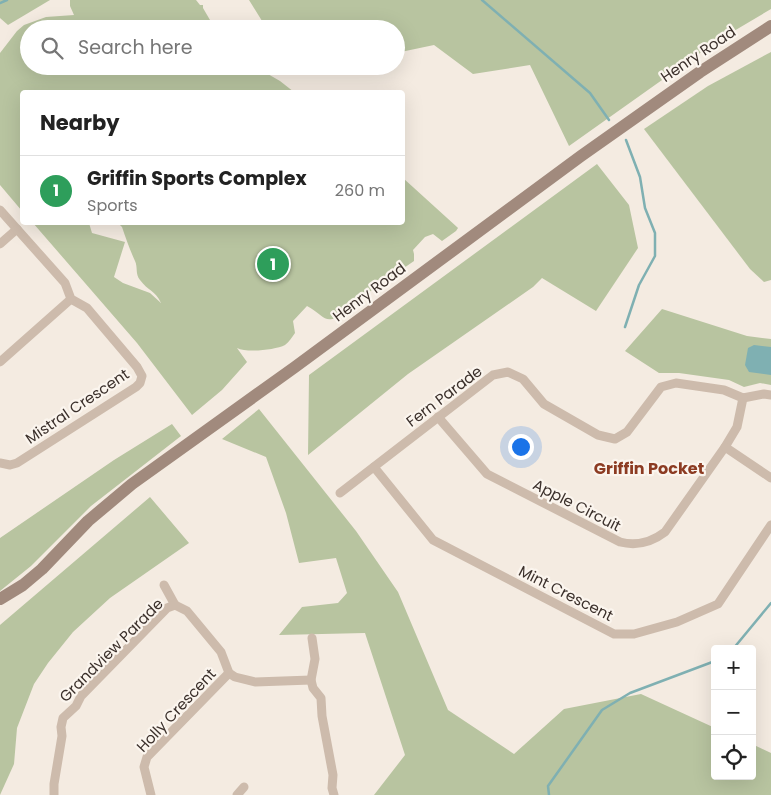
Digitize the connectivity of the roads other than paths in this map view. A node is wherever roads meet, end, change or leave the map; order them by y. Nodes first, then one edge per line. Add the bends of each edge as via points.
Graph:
1 (771, 26) edge
2 (0, 210) edge
3 (17, 229) junction
4 (0, 244) edge
5 (71, 300) junction
6 (0, 362) edge
7 (771, 395) edge
8 (743, 398) junction
9 (438, 417) junction
10 (725, 447) junction
11 (1, 466) edge
12 (374, 467) junction
13 (771, 478) edge
14 (340, 493) dead end
15 (771, 525) edge
16 (164, 585) dead end
17 (0, 599) edge
18 (175, 605) junction
19 (312, 638) dead end
20 (229, 673) junction
21 (311, 680) junction
22 (244, 786) dead end
23 (54, 795) edge
24 (151, 795) edge
25 (237, 795) edge
26 (334, 795) edge

1 - 17 main road, Henry Road via 598,144 132,484 88,521 42,569
2 - 3 street
3 - 4 street
3 - 5 street via 65,283
5 - 6 street
5 - 11 street, Mistral Crescent via 88,308 137,366 142,378 136,387 17,463
7 - 8 street
8 - 9 street, Fern Parade via 724,390 676,383 661,387 627,432 615,439 598,435 544,404 523,379 508,372 493,375
8 - 10 street, Apple Circuit via 737,427
9 - 10 street, Apple Circuit via 487,474 631,545 665,532
9 - 12 street, Fern Parade
10 - 13 street
12 - 14 street, Fern Parade
12 - 15 street, Mint Crescent via 433,540 614,634 651,630 718,604
16 - 18 street
18 - 20 street, Grandview Parade via 187,611 221,652
18 - 23 street, Grandview Parade via 167,608 63,718
19 - 21 street via 316,659
20 - 21 street via 255,682
20 - 24 street, Holly Crescent via 147,757 144,767
21 - 26 street via 321,698
22 - 25 street

